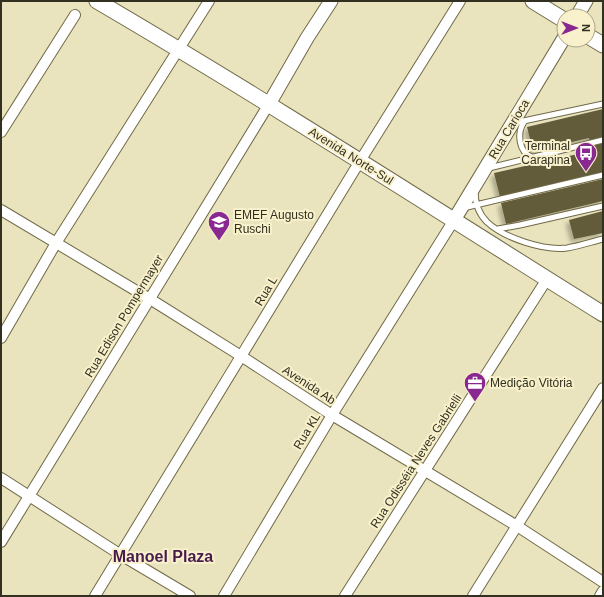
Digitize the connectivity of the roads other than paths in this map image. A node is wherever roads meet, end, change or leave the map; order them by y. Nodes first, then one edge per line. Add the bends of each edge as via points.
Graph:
1 (97, 1) edge
2 (209, 1) edge
3 (331, 1) edge
4 (460, 1) edge
5 (533, 1) edge
6 (75, 15) dead end
7 (556, 15) edge
8 (559, 48) edge
9 (179, 49) junction
10 (268, 104) junction
11 (603, 104) edge
12 (517, 126) junction
13 (1, 132) edge
14 (603, 140) edge
15 (532, 157) junction
16 (360, 161) junction
17 (486, 168) junction
18 (603, 175) edge
19 (475, 187) junction
20 (477, 205) junction
21 (603, 206) edge
22 (1, 210) edge
23 (458, 214) junction
24 (498, 229) junction
25 (603, 239) edge
26 (56, 243) junction
27 (546, 279) junction
28 (150, 299) junction
29 (603, 314) edge
30 (1, 338) edge
31 (242, 356) junction
32 (603, 388) edge
33 (332, 416) junction
34 (426, 471) junction
35 (1, 478) edge
36 (30, 495) junction
37 (517, 526) junction
38 (1, 542) edge
39 (121, 555) junction
40 (603, 582) edge
41 (603, 591) edge
42 (95, 596) edge
43 (190, 596) edge
44 (224, 596) edge
45 (344, 596) edge
46 (473, 596) edge
47 (600, 596) edge

1 - 9 main road, Avenida Norte-Sul
2 - 9 street
3 - 10 street
4 - 16 street, Rua L
5 - 7 main road
6 - 13 street
8 - 12 street, Rua Carioca
9 - 10 main road, Avenida Norte-Sul
9 - 26 street
10 - 16 main road, Avenida Norte-Sul
10 - 28 street, Rua Edison Pompermayer
11 - 12 lane
12 - 15 lane via 524,150
12 - 17 street, Rua Carioca
14 - 15 lane
15 - 17 lane
16 - 23 main road, Avenida Norte-Sul
16 - 31 street, Rua L
17 - 19 street, Rua Carioca
18 - 20 lane
19 - 20 lane
19 - 23 street, Rua Carioca
20 - 23 lane
20 - 24 lane via 486,221
21 - 24 lane
22 - 26 street, Avenida Ab
23 - 27 main road, Avenida Norte-Sul
23 - 33 street, Rua KL
24 - 25 lane via 524,242 552,248 566,248
26 - 28 street, Avenida Ab
26 - 30 street
27 - 29 main road, Avenida Norte-Sul
27 - 34 street, Rua Odisséia Neves Gabrielli
28 - 31 street, Avenida Ab
28 - 36 street, Rua Edison Pompermayer
31 - 33 street, Avenida Ab
31 - 39 street, Rua L
32 - 37 street
33 - 34 street, Avenida Ab
33 - 44 street, Rua KL
34 - 37 street, Avenida Ab
34 - 45 street, Rua Odisséia Neves Gabrielli
35 - 36 street
36 - 38 street, Rua Edison Pompermayer
36 - 39 street
37 - 40 street, Avenida Ab
37 - 46 street
39 - 42 street, Rua L
39 - 43 street
41 - 47 street

